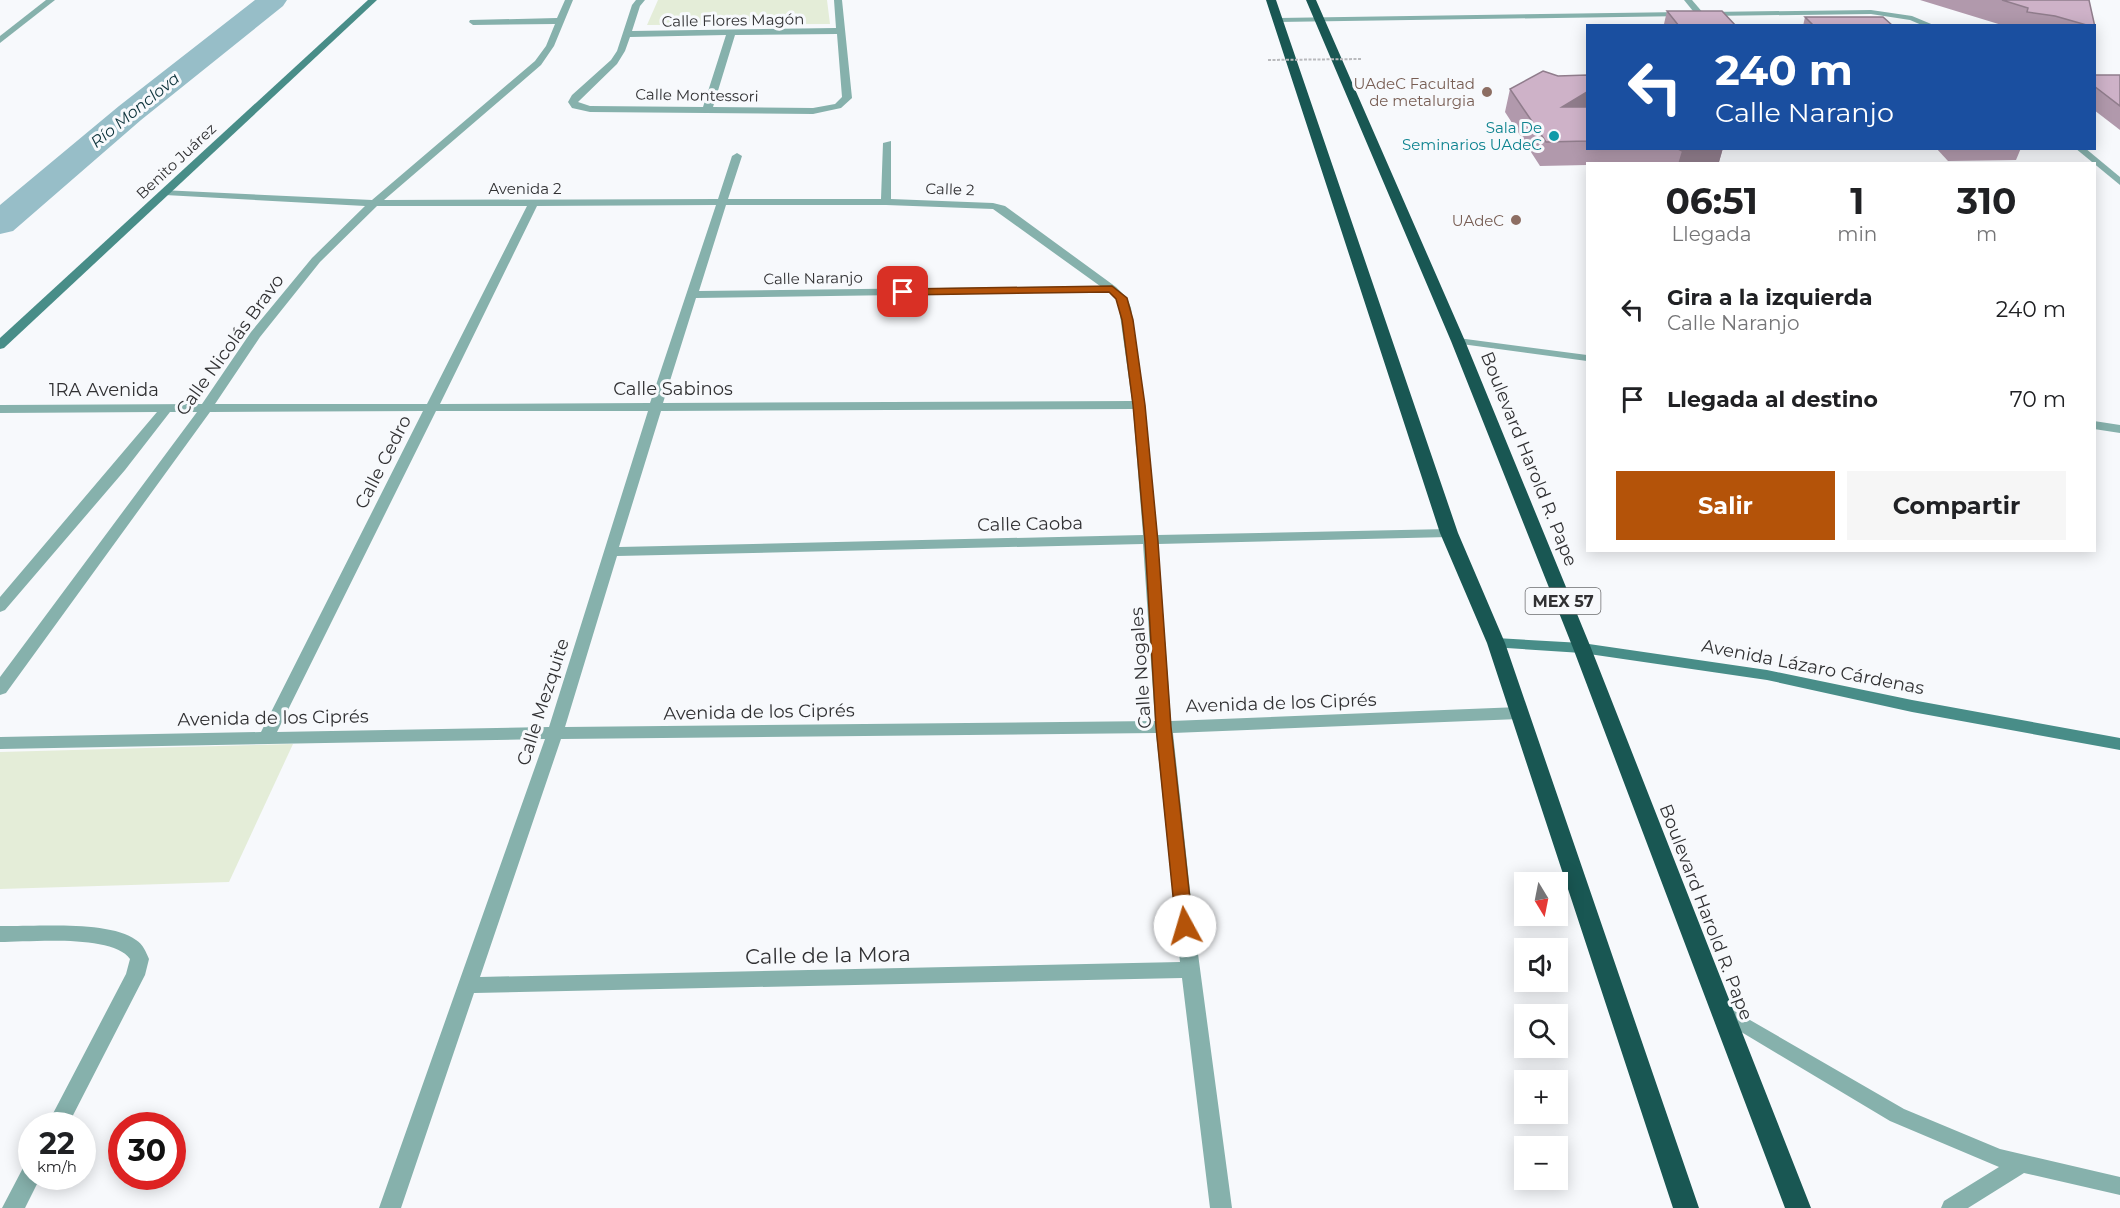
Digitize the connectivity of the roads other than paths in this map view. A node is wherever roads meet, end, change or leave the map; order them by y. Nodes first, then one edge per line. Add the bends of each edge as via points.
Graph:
1 (51, 0) edge
2 (373, 0) edge
3 (569, 0) edge
4 (641, 0) edge
5 (838, 0) edge
6 (1271, 0) edge
7 (1311, 0) edge
8 (1688, 0) edge
9 (1700, 14) junction
10 (1319, 19) junction
11 (1278, 20) junction
12 (560, 21) junction
13 (473, 22) dead end
14 (1927, 24) edge
15 (841, 32) junction
16 (627, 34) junction
17 (731, 34) junction
18 (0, 40) edge
19 (707, 110) junction
20 (888, 142) dead end
21 (2081, 150) edge
22 (737, 156) dead end
23 (2096, 162) edge
24 (2096, 162) edge
25 (2120, 182) edge
26 (165, 192) junction
27 (886, 202) junction
28 (374, 203) junction
29 (723, 203) junction
30 (533, 204) junction
31 (1011, 216) joint
32 (1112, 289) junction
33 (694, 295) junction
34 (1458, 341) junction
35 (0, 345) edge
36 (1586, 358) edge
37 (1139, 405) junction
38 (207, 407) junction
39 (431, 407) junction
40 (167, 408) junction
41 (655, 408) junction
42 (0, 409) edge
43 (2096, 425) edge
44 (2120, 429) edge
45 (1449, 533) junction
46 (1152, 542) junction
47 (611, 552) junction
48 (0, 607) edge
49 (1496, 643) junction
50 (1582, 648) junction
51 (0, 689) edge
52 (1519, 713) junction
53 (1164, 727) junction
54 (555, 733) junction
55 (266, 738) junction
56 (0, 743) edge
57 (2120, 744) edge
58 (0, 934) edge
59 (1190, 970) junction
60 (468, 985) junction
61 (1722, 1012) junction
62 (64, 1112) edge
63 (2022, 1163) junction
64 (2120, 1186) edge
65 (23, 1190) edge
66 (14, 1208) edge
67 (390, 1208) edge
68 (1221, 1208) edge
69 (1686, 1208) edge
70 (1798, 1208) edge
71 (1951, 1208) edge

1 - 18 street
2 - 26 main road, Benito Juárez
3 - 12 street, Calle Nicolás Bravo
4 - 16 street, Calle Montessori
5 - 15 street, Calle Montessori
6 - 11 highway
7 - 10 highway, Boulevard Harold R. Pape / MEX 57
8 - 9 lane
9 - 10 lane
9 - 14 lane via 1872,12
10 - 11 lane
10 - 34 highway, Boulevard Harold R. Pape / MEX 57
11 - 45 highway
12 - 13 street
12 - 28 street, Calle Nicolás Bravo via 538,63
15 - 17 street, Calle Flores Magón
15 - 19 street, Calle Montessori via 847,98 838,106 813,111
16 - 17 street, Calle Flores Magón
16 - 19 street, Calle Montessori via 614,62 573,104 590,109
17 - 19 street
20 - 27 street
21 - 23 lane
22 - 29 street, Calle Mezquite
24 - 25 lane
26 - 28 street, Avenida 2
26 - 35 main road, Benito Juárez
27 - 29 street, Avenida 2
27 - 31 street, Calle 2 via 993,206
28 - 30 street, Avenida 2
28 - 38 street, Calle Nicolás Bravo via 289,292
29 - 30 street, Avenida 2
29 - 33 street, Calle Mezquite
30 - 39 street, Calle Cedro
31 - 32 street, Calle Nogales
32 - 33 street, Calle Naranjo
32 - 37 street, Calle Nogales via 1125,308
33 - 41 street, Calle Mezquite
34 - 36 lane
34 - 50 highway, Boulevard Harold R. Pape / MEX 57
37 - 41 street, Calle Sabinos
37 - 46 street, Calle Nogales
38 - 39 street, Calle Sabinos
38 - 40 street, 1RA Avenida
38 - 51 street, Calle Nicolás Bravo
39 - 41 street, Calle Sabinos
39 - 55 street, Calle Cedro
40 - 42 street, 1RA Avenida
40 - 48 street
41 - 47 street, Calle Mezquite
43 - 44 lane
45 - 46 street, Calle Caoba
45 - 49 highway
46 - 47 street, Calle Caoba
46 - 53 street, Calle Nogales
47 - 54 street, Calle Mezquite
49 - 50 main road, Avenida Lázaro Cárdenas
49 - 52 highway
50 - 57 main road, Avenida Lázaro Cárdenas via 1767,675
50 - 61 highway, Boulevard Harold R. Pape / MEX 57
52 - 53 street, Avenida de los Ciprés
52 - 69 highway
53 - 54 street, Avenida de los Ciprés
53 - 59 street, Calle Nogales
54 - 55 street, Avenida de los Ciprés
54 - 60 street, Calle Mezquite
55 - 56 street, Avenida de los Ciprés
58 - 62 street via 92,936 124,942 134,948 140,959
59 - 60 street, Calle de la Mora
59 - 68 street, Calle Nogales
60 - 67 street, Calle Mezquite
61 - 63 lane via 1897,1115 1999,1158
61 - 70 highway, Boulevard Harold R. Pape / MEX 57
63 - 64 lane
63 - 71 lane
65 - 66 street

